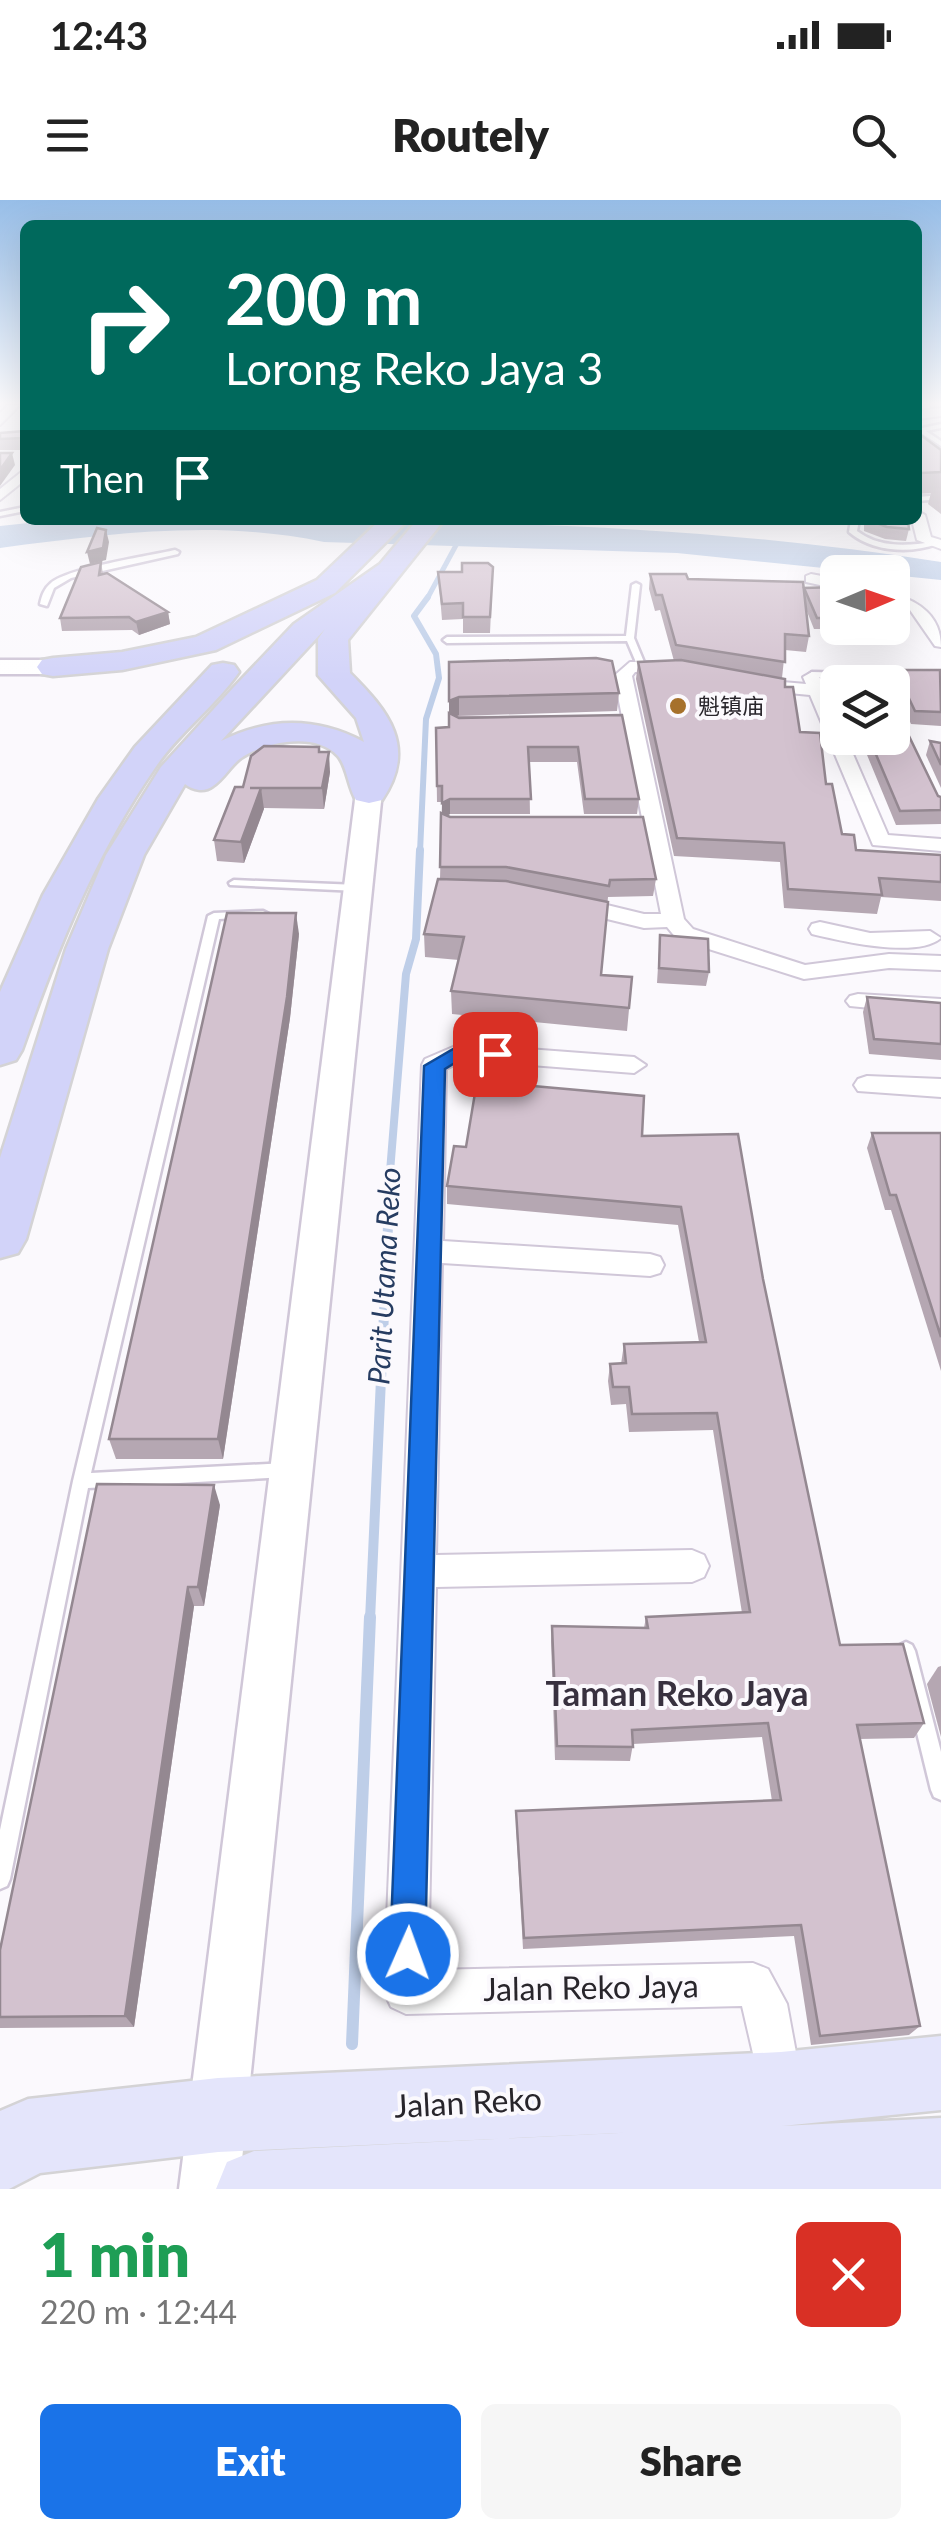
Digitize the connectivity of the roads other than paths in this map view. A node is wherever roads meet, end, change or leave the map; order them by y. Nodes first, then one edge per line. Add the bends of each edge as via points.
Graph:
1 (390, 525) edge
2 (427, 525) edge
3 (854, 525) edge
4 (919, 525) edge
5 (937, 544) edge
6 (176, 552) dead end
7 (386, 571) junction
8 (335, 578) junction
9 (811, 578) dead end
10 (820, 580) edge
11 (636, 585) dead end
12 (44, 604) dead end
13 (910, 605) edge
14 (630, 638) junction
15 (447, 640) dead end
16 (941, 642) edge
17 (0, 667) edge
18 (53, 667) junction
19 (642, 667) junction
20 (684, 669) edge
21 (736, 680) edge
22 (820, 682) edge
23 (814, 683) junction
24 (369, 792) junction
25 (92, 833) junction
26 (941, 845) edge
27 (234, 883) dead end
28 (358, 888) junction
29 (559, 902) edge
30 (271, 914) edge
31 (673, 920) junction
32 (910, 923) dead end
33 (820, 929) dead end
34 (936, 941) edge
35 (87, 949) junction
36 (941, 963) edge
37 (858, 1000) dead end
38 (941, 1007) edge
39 (0, 1050) edge
40 (634, 1064) dead end
41 (867, 1086) dead end
42 (941, 1088) edge
43 (0, 1239) edge
44 (429, 1251) junction
45 (650, 1265) dead end
46 (291, 1470) junction
47 (81, 1481) junction
48 (692, 1566) dead end
49 (419, 1570) junction
50 (906, 1651) edge
51 (941, 1790) edge
52 (0, 1879) edge
53 (941, 2074) edge
54 (781, 2089) junction
55 (218, 2115) junction
56 (0, 2155) edge
57 (941, 2156) edge
58 (872, 2174) edge
59 (210, 2189) edge
60 (254, 2189) edge

1 - 8 highway
2 - 7 highway
3 - 5 lane via 862,541
4 - 5 street via 920,534
6 - 12 lane via 69,576 44,594
7 - 24 highway via 333,639 334,676 382,732 384,751
7 - 35 highway via 305,630 173,774 125,855
8 - 18 highway via 205,644
8 - 25 highway via 268,630 164,732
9 - 10 street
11 - 14 lane
13 - 16 street
14 - 15 lane
14 - 19 lane
17 - 18 street
18 - 25 highway via 105,677 136,709 100,788
19 - 20 street
19 - 31 street via 630,667 623,676 623,720
21 - 23 street
22 - 23 lane
23 - 26 street via 880,841
24 - 28 street
24 - 35 highway via 354,751 318,733 286,731 229,748 210,765
25 - 39 highway via 35,950
27 - 28 lane
28 - 46 street
29 - 31 street
30 - 47 lane via 214,916
31 - 36 street via 685,934 804,972 889,961
32 - 34 street
33 - 34 street via 870,940
35 - 43 highway
37 - 38 street
40 - 44 street, Jalan Reko Jaya via 460,1052 434,1066
41 - 42 street
44 - 45 street
44 - 49 street, Jalan Reko Jaya
46 - 47 lane
46 - 55 street
47 - 52 lane
48 - 49 street
49 - 54 street, Jalan Reko Jaya via 406,1992 753,1984 765,2004
50 - 51 lane
53 - 54 main road, Jalan Reko
54 - 55 main road, Jalan Reko
55 - 56 main road, Jalan Reko via 28,2137
55 - 59 street
57 - 58 main road
58 - 60 main road

